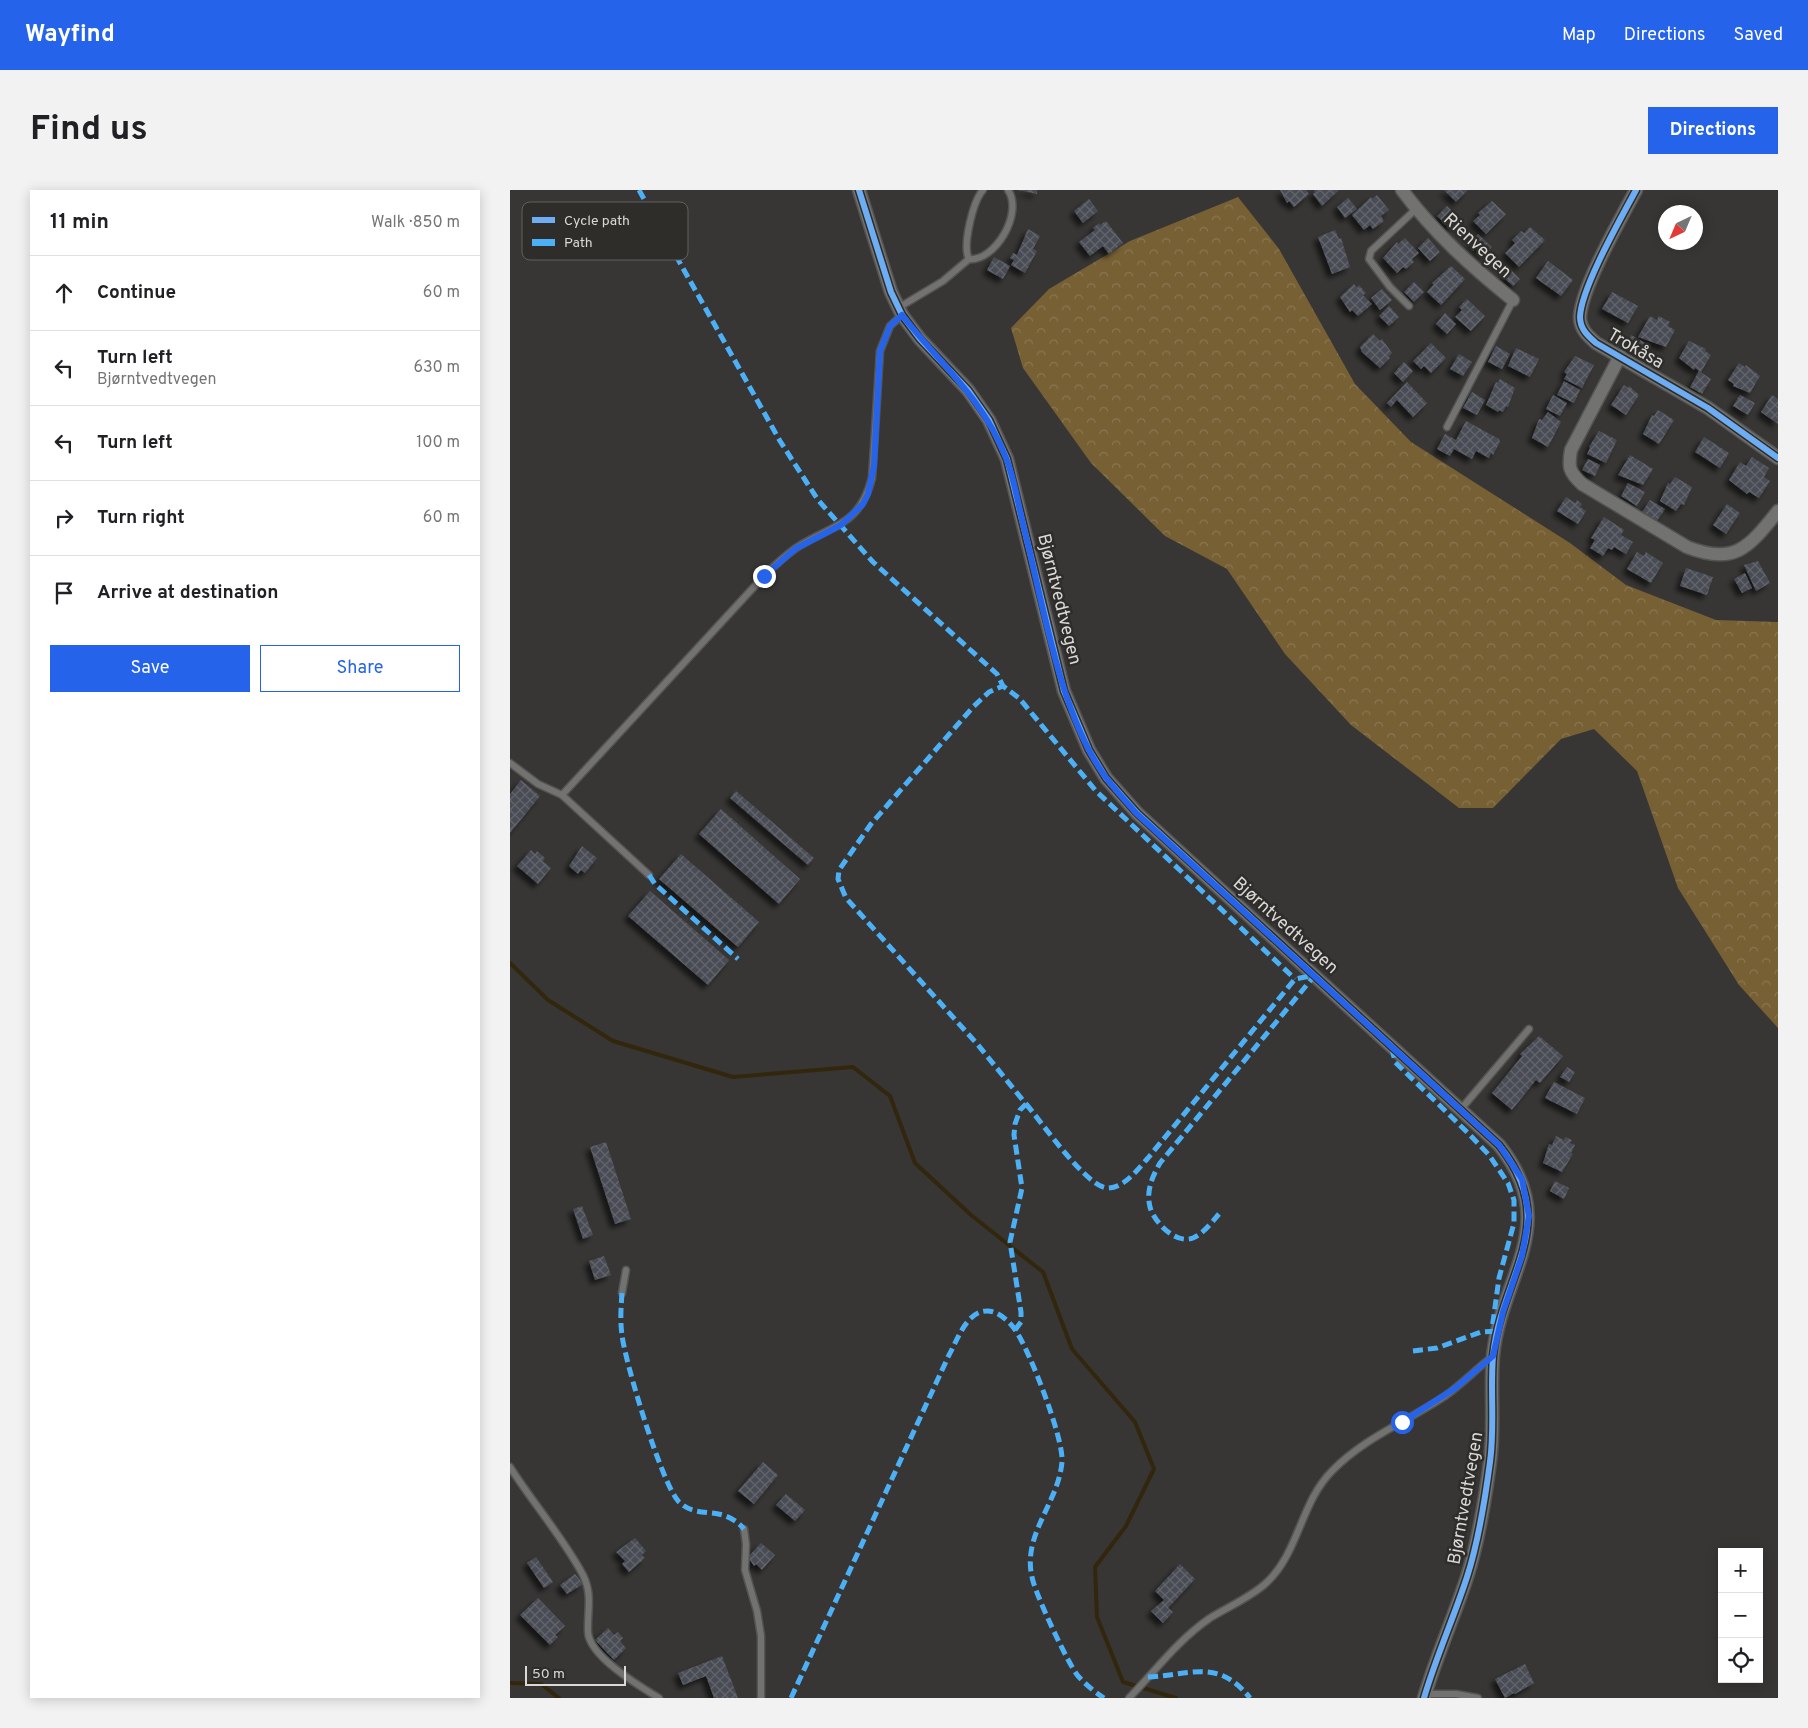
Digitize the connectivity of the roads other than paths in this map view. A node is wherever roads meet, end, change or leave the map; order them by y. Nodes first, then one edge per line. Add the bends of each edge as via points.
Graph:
1 (859, 190) edge
2 (983, 190) edge
3 (1008, 190) edge
4 (1402, 190) edge
5 (1636, 190) edge
6 (1416, 209) junction
7 (969, 259) junction
8 (1513, 300) joint
9 (1409, 306) dead end
10 (900, 311) junction
11 (1620, 356) junction
12 (1447, 427) dead end
13 (1778, 458) edge
14 (1778, 511) edge
15 (510, 763) edge
16 (562, 794) junction
17 (649, 875) dead end
18 (1529, 1030) dead end
19 (1461, 1109) junction
20 (626, 1270) dead end
21 (622, 1293) dead end
22 (1493, 1356) junction
23 (510, 1467) edge
24 (744, 1529) dead end
25 (1425, 1696) edge
26 (658, 1698) edge
27 (761, 1698) edge
28 (1129, 1698) edge
29 (1478, 1698) edge

1 - 10 street, Bjørntvedtvegen
2 - 7 lane via 970,225 966,248
3 - 7 lane via 1014,207 1005,233 990,250
4 - 6 street, Rienvegen
5 - 11 street, Trokåsa via 1593,275 1580,317 1582,329 1588,336
6 - 8 street, Rienvegen via 1455,251
6 - 9 lane via 1370,251 1369,259
7 - 10 lane
8 - 12 lane
10 - 16 lane via 880,351 874,466 863,504 841,525 795,549 764,576
10 - 19 street, Bjørntvedtvegen via 920,339 968,390 989,420 1007,459 1064,691 1106,778 1136,813
11 - 13 street, Trokåsa via 1708,408
11 - 14 street, Trokåsa via 1571,450 1568,466 1572,475 1687,547 1705,554 1723,556 1739,552 1755,539
15 - 16 lane via 538,784
16 - 17 lane
18 - 19 lane
19 - 22 street, Bjørntvedtvegen via 1511,1160 1522,1179 1529,1216 1522,1256 1503,1312
20 - 21 lane
22 - 25 street, Bjørntvedtvegen via 1491,1461 1477,1534 1468,1574
22 - 28 lane via 1454,1389 1353,1451 1316,1492 1286,1558 1266,1584 1210,1618 1186,1637
23 - 26 lane via 584,1577 590,1603 588,1634 594,1648
24 - 27 lane via 744,1570 761,1636
25 - 29 lane via 1456,1694

